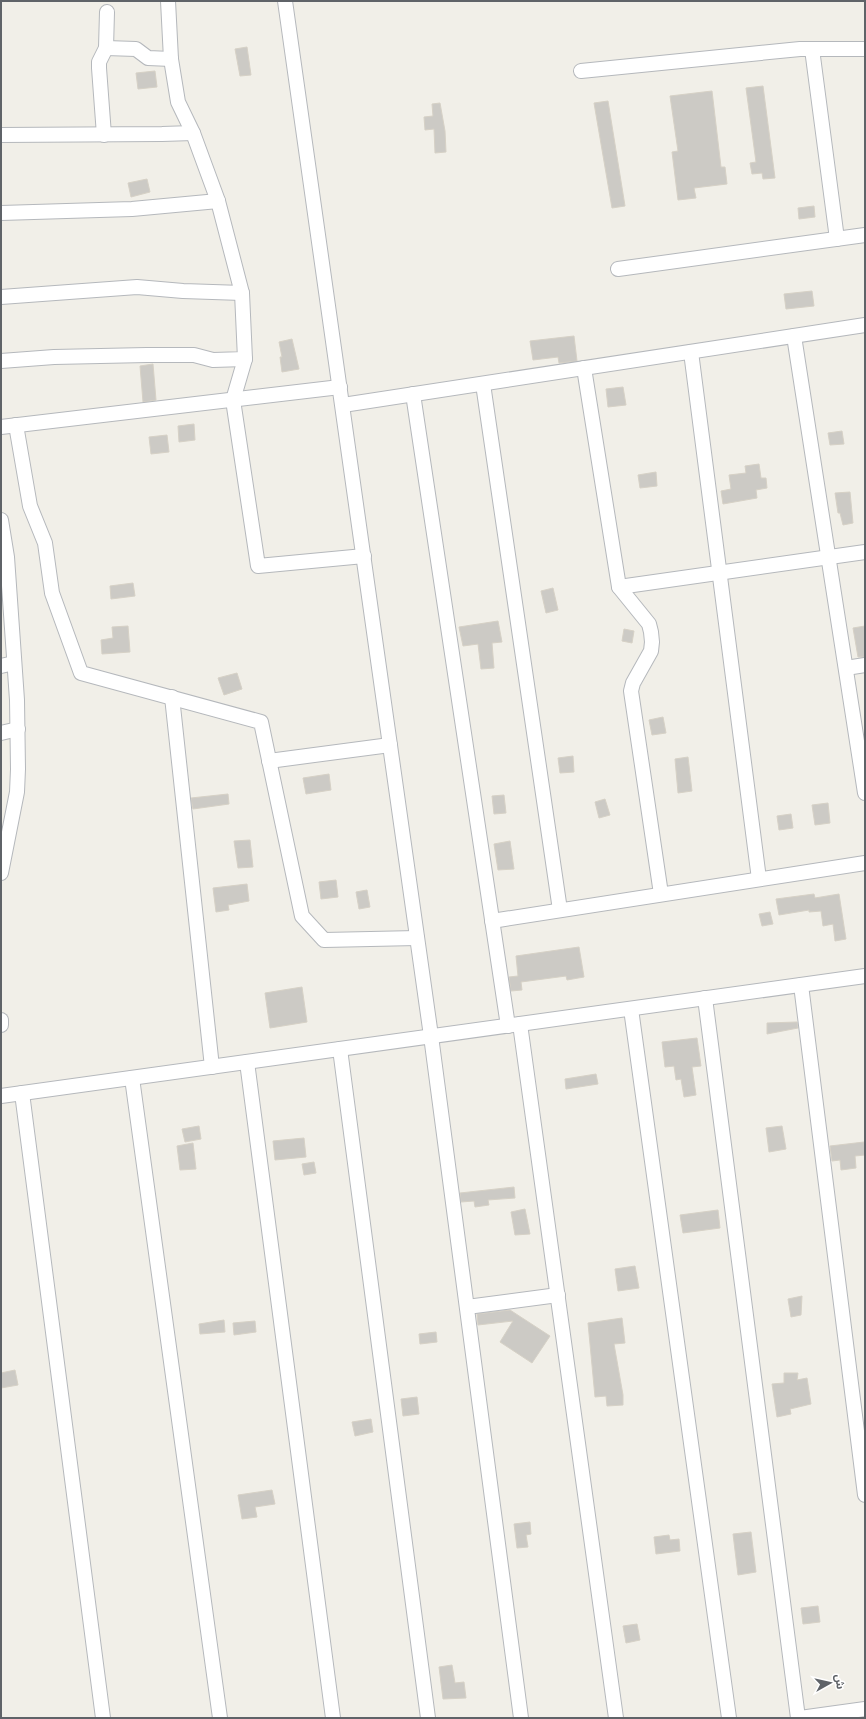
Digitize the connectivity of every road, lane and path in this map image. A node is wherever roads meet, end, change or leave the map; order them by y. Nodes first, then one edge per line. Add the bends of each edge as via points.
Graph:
1 (168, 1) edge
2 (285, 1) edge
3 (107, 12) dead end
4 (106, 48) junction
5 (812, 49) junction
6 (865, 49) edge
7 (171, 59) junction
8 (581, 71) dead end
9 (193, 133) junction
10 (104, 135) junction
11 (1, 136) edge
12 (218, 201) junction
13 (1, 213) edge
14 (865, 235) edge
15 (837, 239) junction
16 (618, 269) dead end
17 (242, 293) junction
18 (1, 298) edge
19 (865, 325) edge
20 (794, 336) junction
21 (691, 352) junction
22 (245, 359) junction
23 (1, 361) edge
24 (584, 368) junction
25 (483, 384) junction
26 (340, 387) junction
27 (413, 394) junction
28 (233, 400) junction
29 (343, 405) junction
30 (16, 425) junction
31 (1, 427) edge
32 (1, 520) edge
33 (865, 552) edge
34 (364, 556) junction
35 (4, 557) edge
36 (829, 557) junction
37 (720, 572) junction
38 (619, 586) junction
39 (7, 664) edge
40 (865, 665) edge
41 (846, 668) junction
42 (172, 697) junction
43 (18, 729) junction
44 (1, 733) edge
45 (390, 745) junction
46 (269, 761) junction
47 (865, 794) edge
48 (865, 863) edge
49 (1, 873) edge
50 (759, 879) junction
51 (661, 894) junction
52 (560, 910) junction
53 (492, 921) junction
54 (417, 938) junction
55 (865, 976) edge
56 (801, 985) junction
57 (705, 998) junction
58 (631, 1009) junction
59 (1, 1020) edge
60 (1, 1025) edge
61 (514, 1025) junction
62 (431, 1036) junction
63 (340, 1049) junction
64 (247, 1062) junction
65 (212, 1067) junction
66 (132, 1078) junction
67 (22, 1094) junction
68 (1, 1096) edge
69 (558, 1295) junction
70 (467, 1307) junction
71 (865, 1495) edge
72 (865, 1709) edge
73 (103, 1718) edge
74 (220, 1718) edge
75 (333, 1718) edge
76 (428, 1718) edge
77 (521, 1718) edge
78 (616, 1718) edge
79 (729, 1718) edge
80 (799, 1718) edge

1 - 7 street
2 - 26 street
3 - 4 street
4 - 7 street via 136,48 148,58
4 - 10 street via 99,62
5 - 6 street
5 - 8 street
5 - 15 street
7 - 9 street via 178,102
9 - 10 street
9 - 12 street
10 - 11 street
12 - 13 street via 132,209
12 - 17 street
14 - 15 street
15 - 16 street
17 - 18 street via 137,287
17 - 22 street
19 - 20 street
20 - 21 street
20 - 36 street
21 - 24 street
21 - 37 street
22 - 23 street via 213,360 194,355 147,355
22 - 28 street
24 - 25 street
24 - 38 street
25 - 27 street
25 - 52 street
26 - 28 street
26 - 29 street
27 - 29 street
27 - 53 street
28 - 30 street
28 - 34 street via 258,566
29 - 34 street
30 - 31 street
30 - 42 street via 30,506 45,543 52,593 81,673
32 - 35 street
33 - 36 street
34 - 45 street
35 - 39 street
36 - 37 street
36 - 41 street
37 - 38 street
37 - 50 street
38 - 51 street via 649,624 652,637 651,651 631,691
39 - 43 street via 17,700
40 - 41 street
41 - 47 street
42 - 46 street via 261,722
42 - 65 street
43 - 44 street
43 - 49 street via 17,792
45 - 46 street
45 - 54 street
46 - 54 street via 302,916 324,940
48 - 50 street
50 - 51 street
51 - 52 street
52 - 53 street
53 - 61 street
54 - 62 street
55 - 56 street
56 - 57 street
56 - 71 street
57 - 58 street
57 - 80 street
58 - 61 street
58 - 79 street
59 - 60 street
61 - 62 street
61 - 69 street
62 - 63 street
62 - 70 street
63 - 64 street
63 - 76 street
64 - 65 street
64 - 75 street
65 - 66 street
66 - 67 street
66 - 74 street
67 - 68 street
67 - 73 street
69 - 70 street
69 - 78 street
70 - 77 street
72 - 80 street

